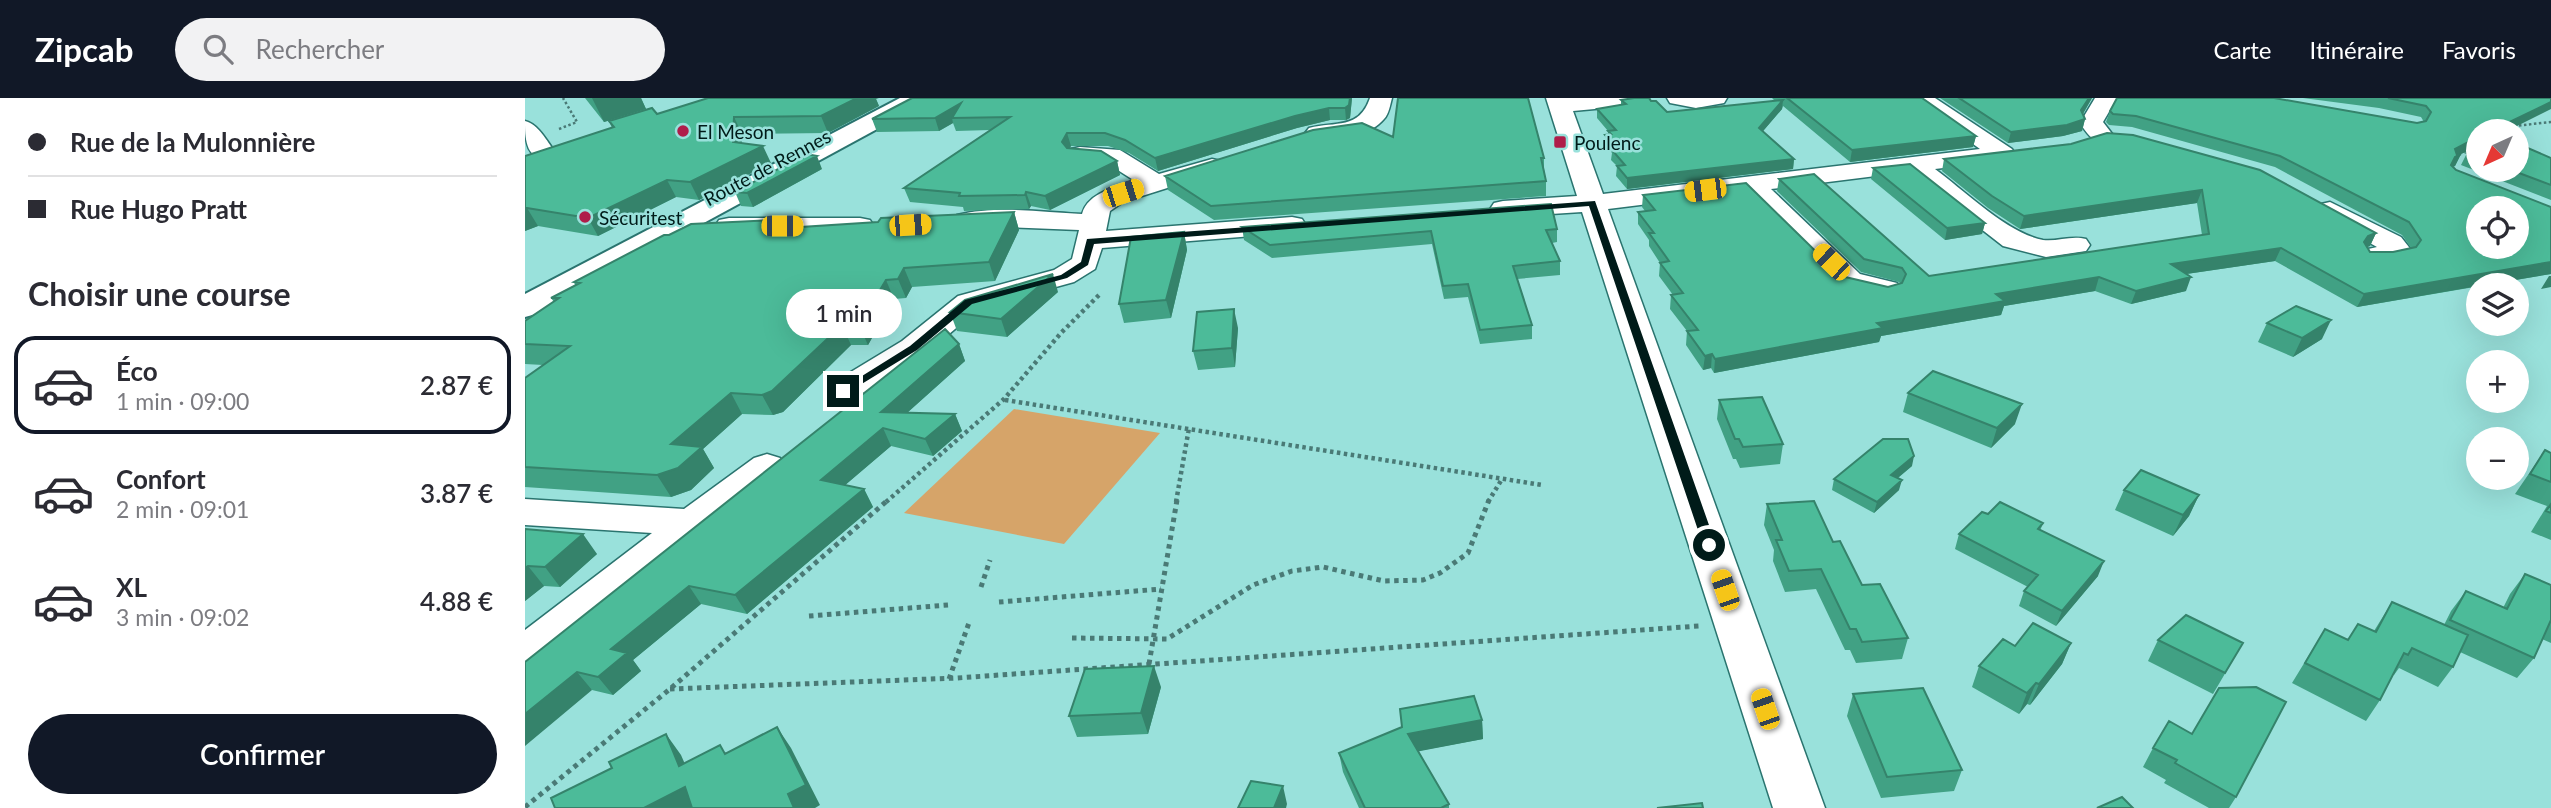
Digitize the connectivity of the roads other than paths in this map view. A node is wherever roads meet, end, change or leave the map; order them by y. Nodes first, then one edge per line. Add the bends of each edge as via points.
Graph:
1 (897, 98) edge
2 (917, 98) edge
3 (1381, 98) edge
4 (1638, 98) edge
5 (1678, 98) edge
6 (1716, 98) edge
7 (1920, 98) edge
8 (2106, 98) edge
9 (1559, 102) edge
10 (1294, 140) edge
11 (2075, 144) edge
12 (2029, 150) edge
13 (1080, 154) edge
14 (2003, 154) junction
15 (1231, 160) edge
16 (1914, 164) junction
17 (1155, 183) junction
18 (1752, 185) junction
19 (2311, 200) edge
20 (1592, 203) junction
21 (1473, 211) edge
22 (938, 223) edge
23 (1313, 223) edge
24 (679, 225) junction
25 (887, 226) edge
26 (1091, 231) junction
27 (2076, 245) dead end
28 (2374, 256) edge
29 (1886, 289) edge
30 (525, 294) edge
31 (525, 307) edge
32 (843, 391) dead end
33 (767, 466) edge
34 (525, 513) edge
35 (692, 523) junction
36 (525, 654) edge
37 (1799, 808) edge

1 - 30 main road, Route de Rennes
2 - 24 main road, Route de Rennes
3 - 10 street via 1375,116 1352,130 1331,130
4 - 9 street
5 - 6 street via 1696,102
7 - 14 street
8 - 11 street via 2091,123 2111,135
9 - 20 street
12 - 14 street
13 - 17 street via 1111,155
14 - 16 street
15 - 17 street
16 - 18 street
16 - 27 street via 2013,240 2046,249
17 - 26 street via 1114,196 1097,208
18 - 20 street
18 - 29 street via 1850,281
19 - 28 street via 2398,251
20 - 21 street
20 - 37 street
22 - 26 street via 1000,219
23 - 26 street
24 - 25 street
24 - 31 main road, Route de Rennes
26 - 32 street via 1085,263 1064,276 969,302 913,348
33 - 35 street
34 - 35 street
35 - 36 street

